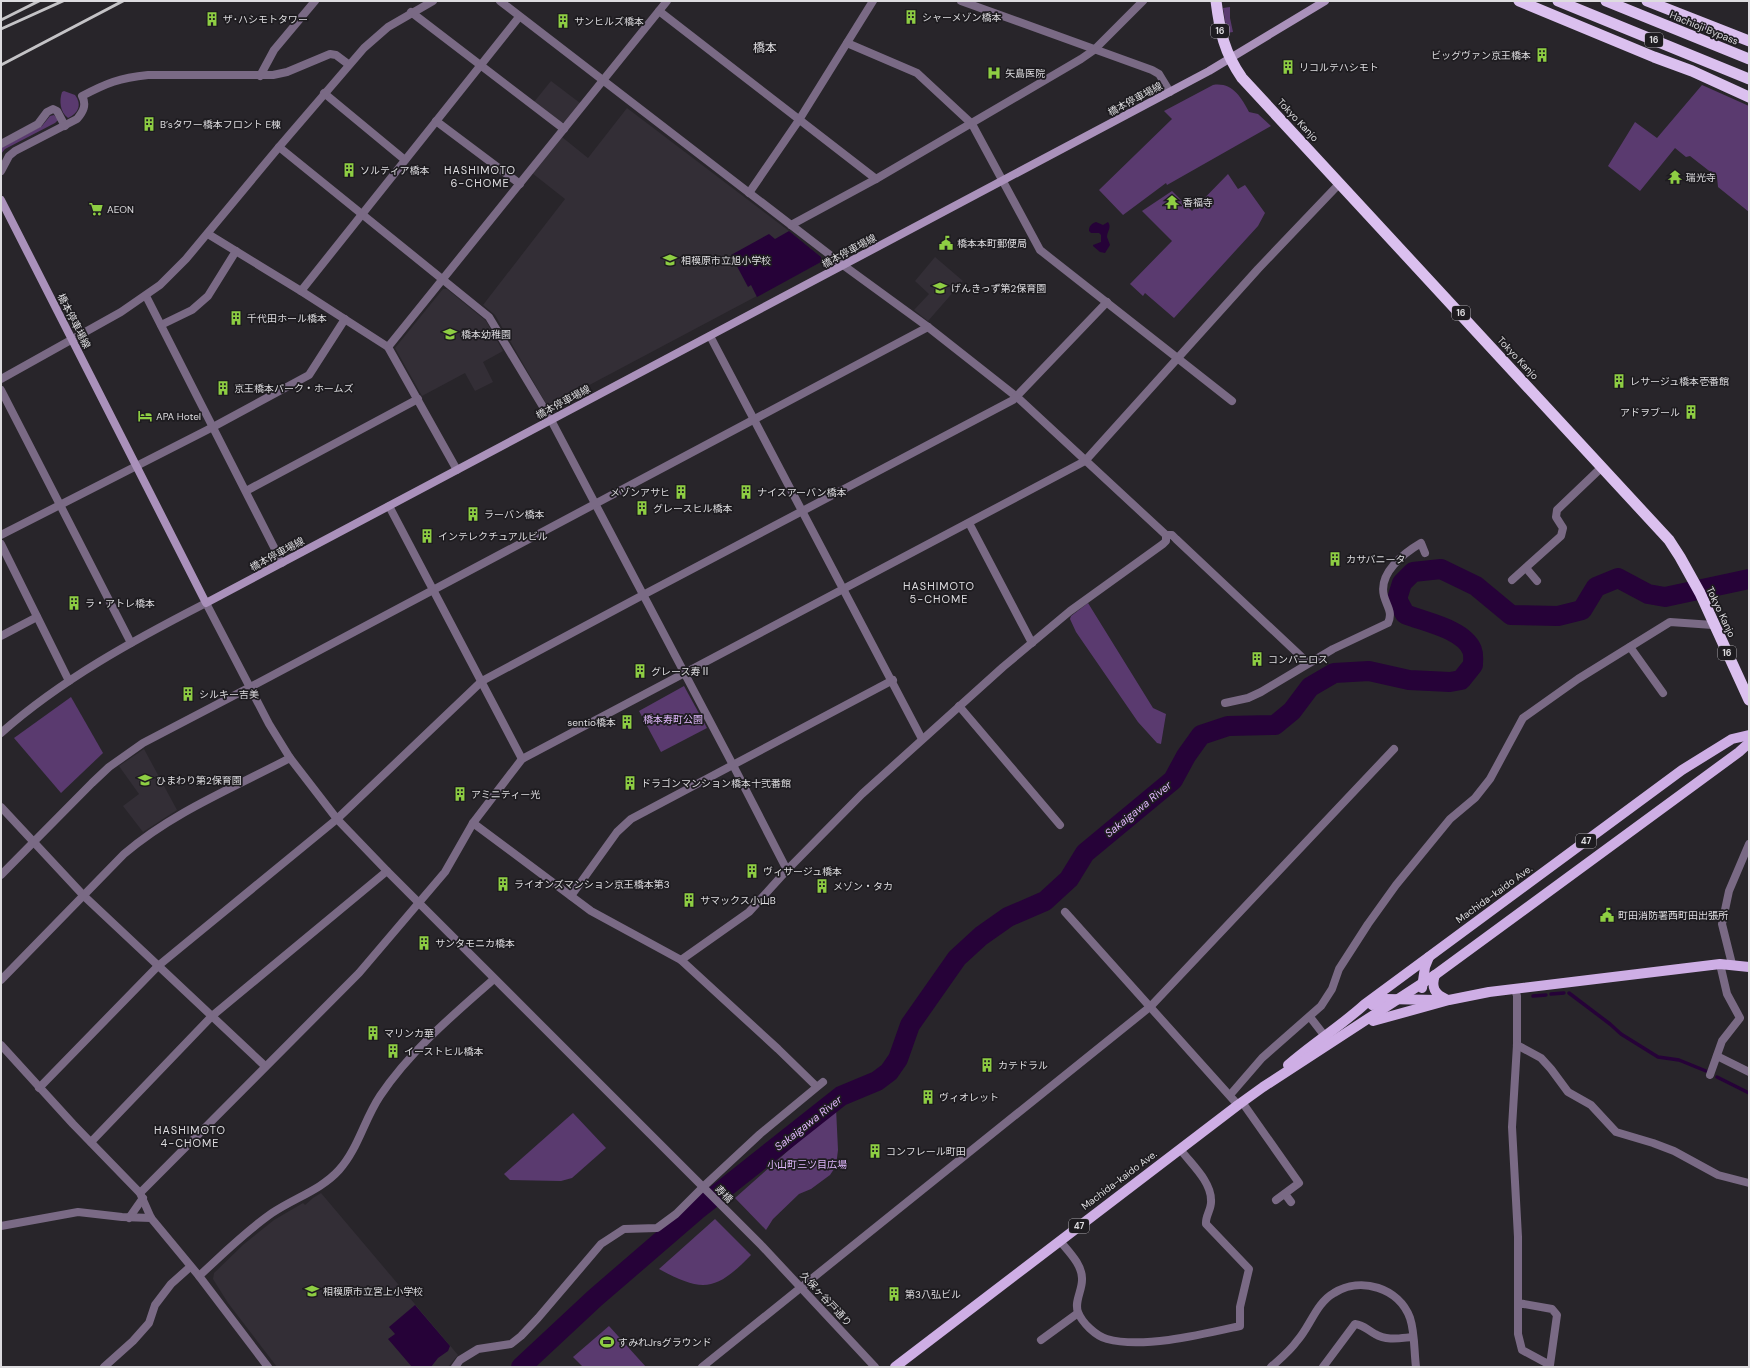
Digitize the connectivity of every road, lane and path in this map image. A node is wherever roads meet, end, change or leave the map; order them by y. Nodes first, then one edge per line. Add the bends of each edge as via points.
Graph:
1 (315, 1) edge
2 (433, 1) edge
3 (500, 1) edge
4 (667, 1) edge
5 (873, 1) edge
6 (963, 1) edge
7 (1144, 1) edge
8 (1216, 1) edge
9 (1324, 1) edge
10 (1519, 1) edge
11 (1558, 1) edge
12 (1606, 1) edge
13 (1615, 1) edge
14 (1647, 1) edge
15 (659, 11) junction
16 (411, 12) junction
17 (519, 17) junction
18 (1661, 23) junction
19 (1748, 39) edge
20 (847, 43) junction
21 (1094, 50) junction
22 (1230, 59) junction
23 (1749, 59) edge
24 (348, 64) junction
25 (480, 66) junction
26 (260, 76) junction
27 (1748, 78) edge
28 (603, 81) junction
29 (1170, 92) junction
30 (324, 93) junction
31 (1749, 97) edge
32 (799, 120) junction
33 (436, 121) junction
34 (972, 124) junction
35 (65, 126) junction
36 (564, 129) junction
37 (1, 144) edge
38 (278, 147) junction
39 (405, 160) junction
40 (1, 170) edge
41 (876, 179) junction
42 (1003, 180) junction
43 (1340, 183) junction
44 (520, 184) junction
45 (749, 193) junction
46 (1, 200) edge
47 (363, 214) junction
48 (791, 225) junction
49 (208, 234) junction
50 (236, 251) junction
51 (843, 265) junction
52 (443, 279) junction
53 (301, 291) junction
54 (146, 296) junction
55 (1107, 302) junction
56 (345, 319) junction
57 (161, 326) junction
58 (928, 327) junction
59 (710, 336) junction
60 (72, 340) junction
61 (388, 347) junction
62 (1178, 359) junction
63 (1, 379) edge
64 (1, 390) edge
65 (1017, 396) junction
66 (418, 400) junction
67 (1232, 401) dead end
68 (754, 419) junction
69 (551, 420) junction
70 (213, 426) junction
71 (1085, 461) junction
72 (136, 466) junction
73 (1602, 467) junction
74 (457, 470) junction
75 (246, 491) junction
76 (595, 504) junction
77 (60, 505) junction
78 (389, 506) junction
79 (802, 510) junction
80 (969, 523) junction
81 (1, 535) edge
82 (1166, 535) junction
83 (1, 544) edge
84 (1425, 553) dead end
85 (282, 563) junction
86 (1526, 568) junction
87 (1512, 580) dead end
88 (1537, 581) dead end
89 (844, 589) junction
90 (433, 590) junction
91 (642, 594) junction
92 (206, 603) junction
93 (37, 617) junction
94 (1714, 625) junction
95 (1, 636) edge
96 (131, 643) junction
97 (1032, 643) junction
98 (1630, 647) junction
99 (1308, 663) junction
100 (684, 674) junction
101 (893, 680) junction
102 (69, 681) junction
103 (482, 681) junction
104 (250, 688) junction
105 (1663, 693) dead end
106 (1749, 700) edge
107 (1224, 703) dead end
108 (959, 706) junction
109 (1, 732) edge
110 (1749, 735) edge
111 (922, 739) junction
112 (1749, 743) edge
113 (1394, 749) dead end
114 (290, 758) junction
115 (522, 759) junction
116 (733, 765) junction
117 (1, 807) edge
118 (337, 819) junction
119 (474, 823) junction
120 (1060, 825) dead end
121 (34, 843) junction
122 (1749, 844) edge
123 (1581, 845) junction
124 (1592, 860) junction
125 (787, 870) junction
126 (387, 871) junction
127 (1, 875) edge
128 (84, 896) junction
129 (572, 896) junction
130 (418, 903) junction
131 (1065, 912) dead end
132 (1429, 957) junction
133 (681, 960) junction
134 (1720, 964) junction
135 (1732, 964) junction
136 (158, 966) junction
137 (1749, 967) edge
138 (1435, 975) junction
139 (494, 979) junction
140 (1, 980) edge
141 (1422, 984) junction
142 (1515, 989) junction
143 (1400, 999) junction
144 (1449, 1000) junction
145 (1422, 1003) junction
146 (1151, 1006) junction
147 (212, 1016) junction
148 (1310, 1016) junction
149 (1351, 1017) junction
150 (1361, 1024) junction
151 (1324, 1035) junction
152 (1, 1045) edge
153 (1517, 1045) junction
154 (1717, 1056) junction
155 (265, 1066) junction
156 (1749, 1072) edge
157 (1710, 1075) dead end
158 (1263, 1086) junction
159 (39, 1088) junction
160 (1230, 1095) junction
161 (1240, 1103) junction
162 (91, 1142) junction
163 (1180, 1149) junction
164 (1749, 1184) edge
165 (704, 1188) junction
166 (1285, 1194) junction
167 (142, 1196) junction
168 (1276, 1200) dead end
169 (1291, 1202) dead end
170 (129, 1218) junction
171 (150, 1218) junction
172 (1, 1226) edge
173 (1060, 1240) junction
174 (762, 1246) joint
175 (190, 1266) junction
176 (199, 1276) junction
177 (802, 1287) junction
178 (1518, 1303) junction
179 (1078, 1313) junction
180 (1413, 1337) junction
181 (1041, 1340) dead end
182 (104, 1367) edge
183 (268, 1367) edge
184 (455, 1367) edge
185 (702, 1367) edge
186 (875, 1367) edge
187 (895, 1367) edge
188 (1271, 1367) edge
189 (1323, 1367) edge
190 (1416, 1367) edge

1 - 26 street via 274,50
2 - 16 street
3 - 17 street
4 - 15 street
5 - 20 street
6 - 21 street
7 - 21 street
8 - 22 highway, 16 via 1220,32
9 - 22 main road, 橋本停車場線
10 - 31 highway, 16 via 1654,57 1692,70
11 - 27 highway, 16
12 - 18 highway, Hachioji Bypass / 16
13 - 18 highway, 16
14 - 19 highway
15 - 28 street
15 - 32 street
16 - 24 street via 376,36
16 - 25 street
17 - 25 street
17 - 28 street
18 - 23 highway, Hachioji Bypass / 16
20 - 32 street
20 - 34 street via 915,71
21 - 29 street via 1152,70 1159,74
21 - 34 street
22 - 29 main road, 橋本停車場線
22 - 43 highway, Tokyo Kanjo / 16 via 1242,78
24 - 26 street via 336,55 330,54 287,72
24 - 30 street
25 - 33 street
25 - 36 street
26 - 35 street via 148,75 109,82 82,96 85,105 82,112 77,119
28 - 36 street
28 - 45 street
29 - 42 main road, 橋本停車場線
30 - 38 street
30 - 39 street
32 - 41 street
32 - 45 street
33 - 39 street
33 - 44 street
34 - 41 street
34 - 42 street
35 - 37 street via 57,111 53,109 47,112 38,124
35 - 40 street via 15,151
36 - 44 street
38 - 47 street
38 - 49 street
39 - 47 street
41 - 48 street
42 - 51 main road, 橋本停車場線
42 - 55 street via 1040,250
43 - 62 street
43 - 73 highway, Tokyo Kanjo / 16
44 - 52 street
45 - 48 street
46 - 60 main road, 橋本停車場線
47 - 52 street
47 - 53 street
48 - 51 street
49 - 50 street
49 - 54 street via 181,265
50 - 53 street
50 - 57 street via 208,296 192,310
51 - 58 street
51 - 59 main road, 橋本停車場線
52 - 61 street
52 - 69 street via 489,317
53 - 56 street
54 - 57 street
54 - 60 street
55 - 62 street
55 - 65 street
56 - 61 street
56 - 70 street via 309,375
57 - 70 street
58 - 65 street
58 - 68 street
59 - 68 street
59 - 69 main road, 橋本停車場線
60 - 63 street
60 - 72 main road, 橋本停車場線
61 - 66 street
62 - 67 street
62 - 71 street
64 - 77 street
65 - 71 street
65 - 79 street
66 - 74 street
66 - 75 street
68 - 76 street
68 - 79 street
69 - 74 main road, 橋本停車場線
69 - 76 street
70 - 72 street
70 - 75 street
71 - 80 street
71 - 82 street
72 - 77 street
72 - 92 main road, 橋本停車場線
73 - 86 street via 1557,510 1556,517 1563,528 1561,536
73 - 94 highway, Tokyo Kanjo / 16 via 1674,547
74 - 78 main road, 橋本停車場線
75 - 85 street
76 - 90 street
76 - 91 street
77 - 81 street
77 - 96 street
78 - 85 main road, 橋本停車場線
78 - 90 street
79 - 89 street
79 - 91 street
80 - 89 street
80 - 97 street
82 - 97 street via 1164,544 1070,611
82 - 99 street via 1176,538
83 - 93 street
84 - 99 street via 1421,543 1406,552 1387,575 1384,595 1391,610 1388,623
85 - 92 main road, 橋本停車場線
86 - 87 street
86 - 88 street
89 - 100 street
89 - 101 street
90 - 103 street
90 - 104 street
91 - 100 street
91 - 103 street
92 - 96 street
92 - 104 street, 寿橋
93 - 95 street
93 - 102 street
94 - 98 street via 1670,622
94 - 106 highway, Tokyo Kanjo / 16
96 - 102 street
97 - 108 street
98 - 105 street
98 - 148 street via 1578,679 1523,718 1490,779 1475,798 1450,819 1396,885 1352,946 1325,1001
99 - 107 street via 1261,692 1248,698
100 - 115 street
100 - 116 street
101 - 111 street
101 - 116 street
102 - 109 street
103 - 115 street
103 - 118 street
104 - 114 street, 寿橋
104 - 121 street via 143,743 125,755 88,786
108 - 111 street
108 - 120 street
110 - 123 main road, Machida-kaido Ave. / 47 via 1732,739 1682,770
111 - 125 street via 862,794
112 - 124 main road, Machida-kaido Ave. / 47
113 - 146 street
114 - 118 street, 寿橋
114 - 128 street via 194,806 155,830 124,854
115 - 119 street
116 - 125 street
116 - 129 street via 631,819 617,832
117 - 121 street
118 - 126 street, 寿橋
118 - 136 street
119 - 129 street
119 - 130 street via 445,872
121 - 127 street
121 - 128 street
122 - 135 street via 1729,891 1722,924
123 - 124 main road, 47
123 - 132 main road, Machida-kaido Ave. / 47
124 - 138 main road, Machida-kaido Ave. / 47
125 - 133 street via 749,912
126 - 130 street, 寿橋
126 - 147 street
128 - 136 street
128 - 140 street
129 - 133 street via 591,911
130 - 139 street, 寿橋
130 - 155 street via 359,973
131 - 146 street
132 - 141 main road
132 - 149 main road, Machida-kaido Ave. / 47
133 - 165 street via 820,1084 760,1134
134 - 135 main road, 47
134 - 142 main road, 47
134 - 154 street via 1727,994 1740,1018 1722,1041
135 - 137 main road, 47
136 - 147 street
136 - 159 street
138 - 141 main road, Machida-kaido Ave. / 47
138 - 144 main road via 1435,993
139 - 165 street, 寿橋
139 - 176 street via 436,1032 392,1080 379,1097 351,1155 339,1170 323,1184 274,1212 251,1229
141 - 143 main road, Machida-kaido Ave. / 47
141 - 145 main road
142 - 144 main road, 47
142 - 153 street
143 - 145 main road, 47
143 - 149 main road, 47 via 1380,1000
143 - 150 main road, Machida-kaido Ave. / 47
144 - 145 main road, 47
145 - 150 main road, 47
146 - 160 street
146 - 177 street
147 - 155 street
147 - 162 street
148 - 151 street
148 - 160 street via 1262,1058
149 - 151 main road, Machida-kaido Ave. / 47
150 - 158 main road, Machida-kaido Ave. / 47
151 - 158 main road, Machida-kaido Ave. / 47
152 - 159 street
153 - 164 street via 1541,1058 1568,1092 1591,1104 1616,1132 1674,1151 1718,1175
153 - 178 street via 1512,1127 1518,1237
154 - 156 street
154 - 157 street
155 - 167 street
158 - 161 main road, Machida-kaido Ave. / 47
159 - 162 street
160 - 161 street
161 - 163 main road, Machida-kaido Ave. / 47
161 - 166 street via 1299,1183
162 - 167 street
163 - 173 main road, Machida-kaido Ave. / 47
163 - 179 street via 1211,1194 1211,1209 1206,1224 1249,1269 1240,1307 1240,1326 1194,1336 1134,1342 1106,1339 1093,1331
165 - 174 street, 寿橋
165 - 184 street via 657,1228 624,1229 610,1237 601,1244 521,1336 511,1344 478,1349 460,1360
166 - 168 street
166 - 169 street
167 - 170 street
167 - 171 street
170 - 171 street
170 - 172 street via 78,1212
171 - 175 street
173 - 179 street via 1081,1271 1082,1279 1076,1305
173 - 187 main road, Machida-kaido Ave. / 47
174 - 177 street, 久保ヶ谷戸通り
175 - 176 street
175 - 182 street via 171,1284 156,1305 150,1323
176 - 183 street
177 - 185 street
177 - 186 street, 久保ヶ谷戸通り
178 - 178 street via 1518,1334 1522,1350 1550,1365 1557,1315 1552,1309
179 - 181 street
180 - 188 street via 1410,1318 1404,1306 1395,1297 1369,1285 1349,1287 1334,1293 1322,1303 1298,1341
180 - 189 street via 1386,1338 1355,1324
180 - 190 street

